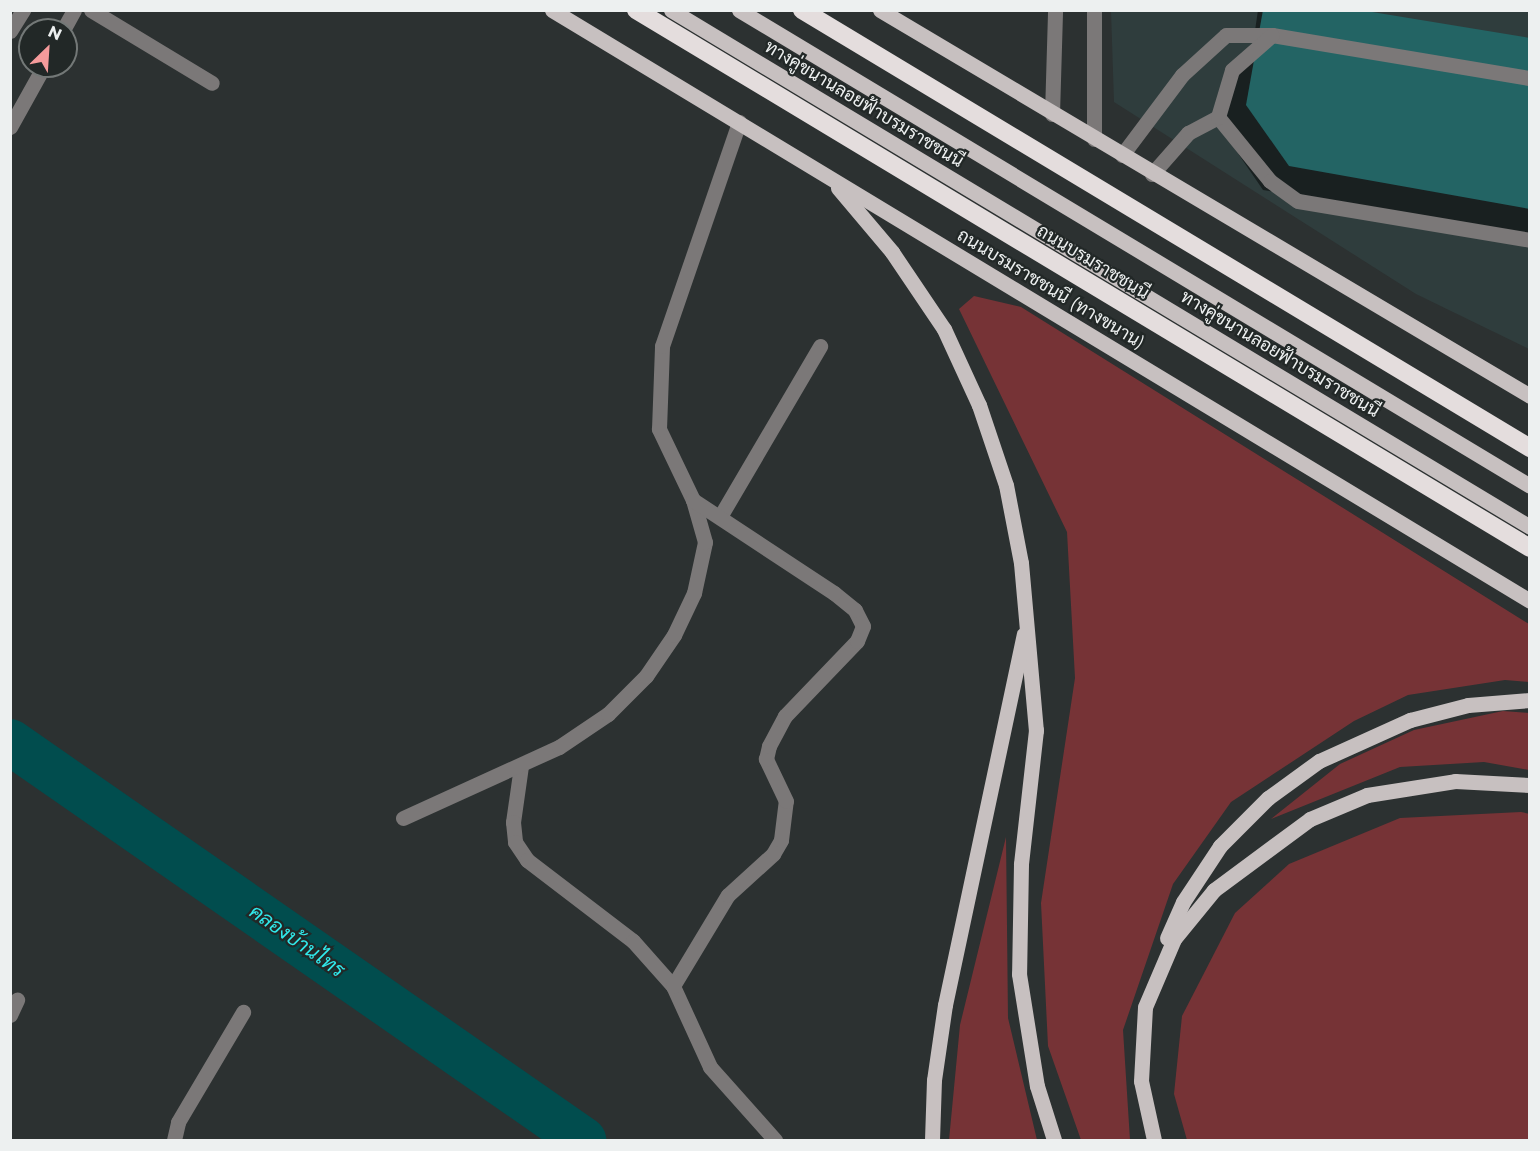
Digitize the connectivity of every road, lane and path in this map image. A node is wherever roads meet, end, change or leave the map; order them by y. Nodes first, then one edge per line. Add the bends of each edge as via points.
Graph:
1 (23, 10) edge
2 (91, 10) edge
3 (552, 10) edge
4 (636, 10) edge
5 (671, 10) edge
6 (739, 10) edge
7 (802, 10) edge
8 (880, 10) edge
9 (1055, 10) edge
10 (1094, 10) edge
11 (10, 31) edge
12 (1272, 35) junction
13 (37, 78) edge
14 (1530, 78) edge
15 (212, 83) dead end
16 (1052, 114) junction
17 (1218, 117) junction
18 (739, 122) junction
19 (10, 127) edge
20 (1094, 139) junction
21 (1122, 155) junction
22 (1152, 174) junction
23 (830, 178) junction
24 (1530, 240) edge
25 (820, 346) dead end
26 (1530, 396) edge
27 (1530, 448) edge
28 (1530, 486) edge
29 (693, 500) junction
30 (721, 515) junction
31 (1530, 527) edge
32 (1530, 548) edge
33 (1530, 601) edge
34 (1026, 623) junction
35 (1530, 700) edge
36 (521, 766) junction
37 (1530, 785) edge
38 (404, 818) dead end
39 (1152, 981) junction
40 (673, 986) junction
41 (17, 1000) dead end
42 (243, 1012) dead end
43 (10, 1015) edge
44 (174, 1140) edge
45 (775, 1140) edge
46 (932, 1140) edge
47 (1054, 1140) edge
48 (1154, 1140) edge

1 - 11 street
2 - 15 street
3 - 18 main road, ถนนบรมราชชนนี (ทางขนาน)
4 - 32 highway, ถนนบรมราชชนนี
5 - 31 main road, ทางคู่ขนานลอยฟ้าบรมราชชนนี
6 - 28 main road, ทางคู่ขนานลอยฟ้าบรมราชชนนี
7 - 27 highway
8 - 16 main road
9 - 16 street
10 - 20 street
12 - 14 street
12 - 17 street via 1232,70
12 - 21 street via 1226,35 1182,75
13 - 19 street
16 - 20 main road
17 - 22 street via 1188,133
17 - 24 street via 1270,181 1298,201
18 - 23 main road, ถนนบรมราชชนนี (ทางขนาน)
18 - 29 street via 662,346 659,429
20 - 21 main road
21 - 22 main road
22 - 26 main road
23 - 33 main road, ถนนบรมราชชนนี (ทางขนาน)
23 - 34 main road via 892,252 944,329 979,405 1006,485
25 - 30 street
29 - 30 street
29 - 36 street via 705,542 701,570 674,635 646,676 608,714
30 - 40 street via 834,593 855,610 863,626 857,641 784,717 769,746 766,759 786,801 782,840 728,895
34 - 46 main road via 945,1005 934,1080
34 - 47 main road via 1036,730 1021,864 1019,974 1037,1086
35 - 39 main road via 1468,705 1410,720 1350,744 1295,777 1245,818 1200,873
36 - 38 street
36 - 40 street via 513,822 515,842 527,860 613,921
37 - 39 main road via 1455,781 1407,785 1310,819 1214,891 1174,939
39 - 48 main road via 1140,1053
40 - 45 street via 710,1067
41 - 43 street
42 - 44 street via 178,1122

